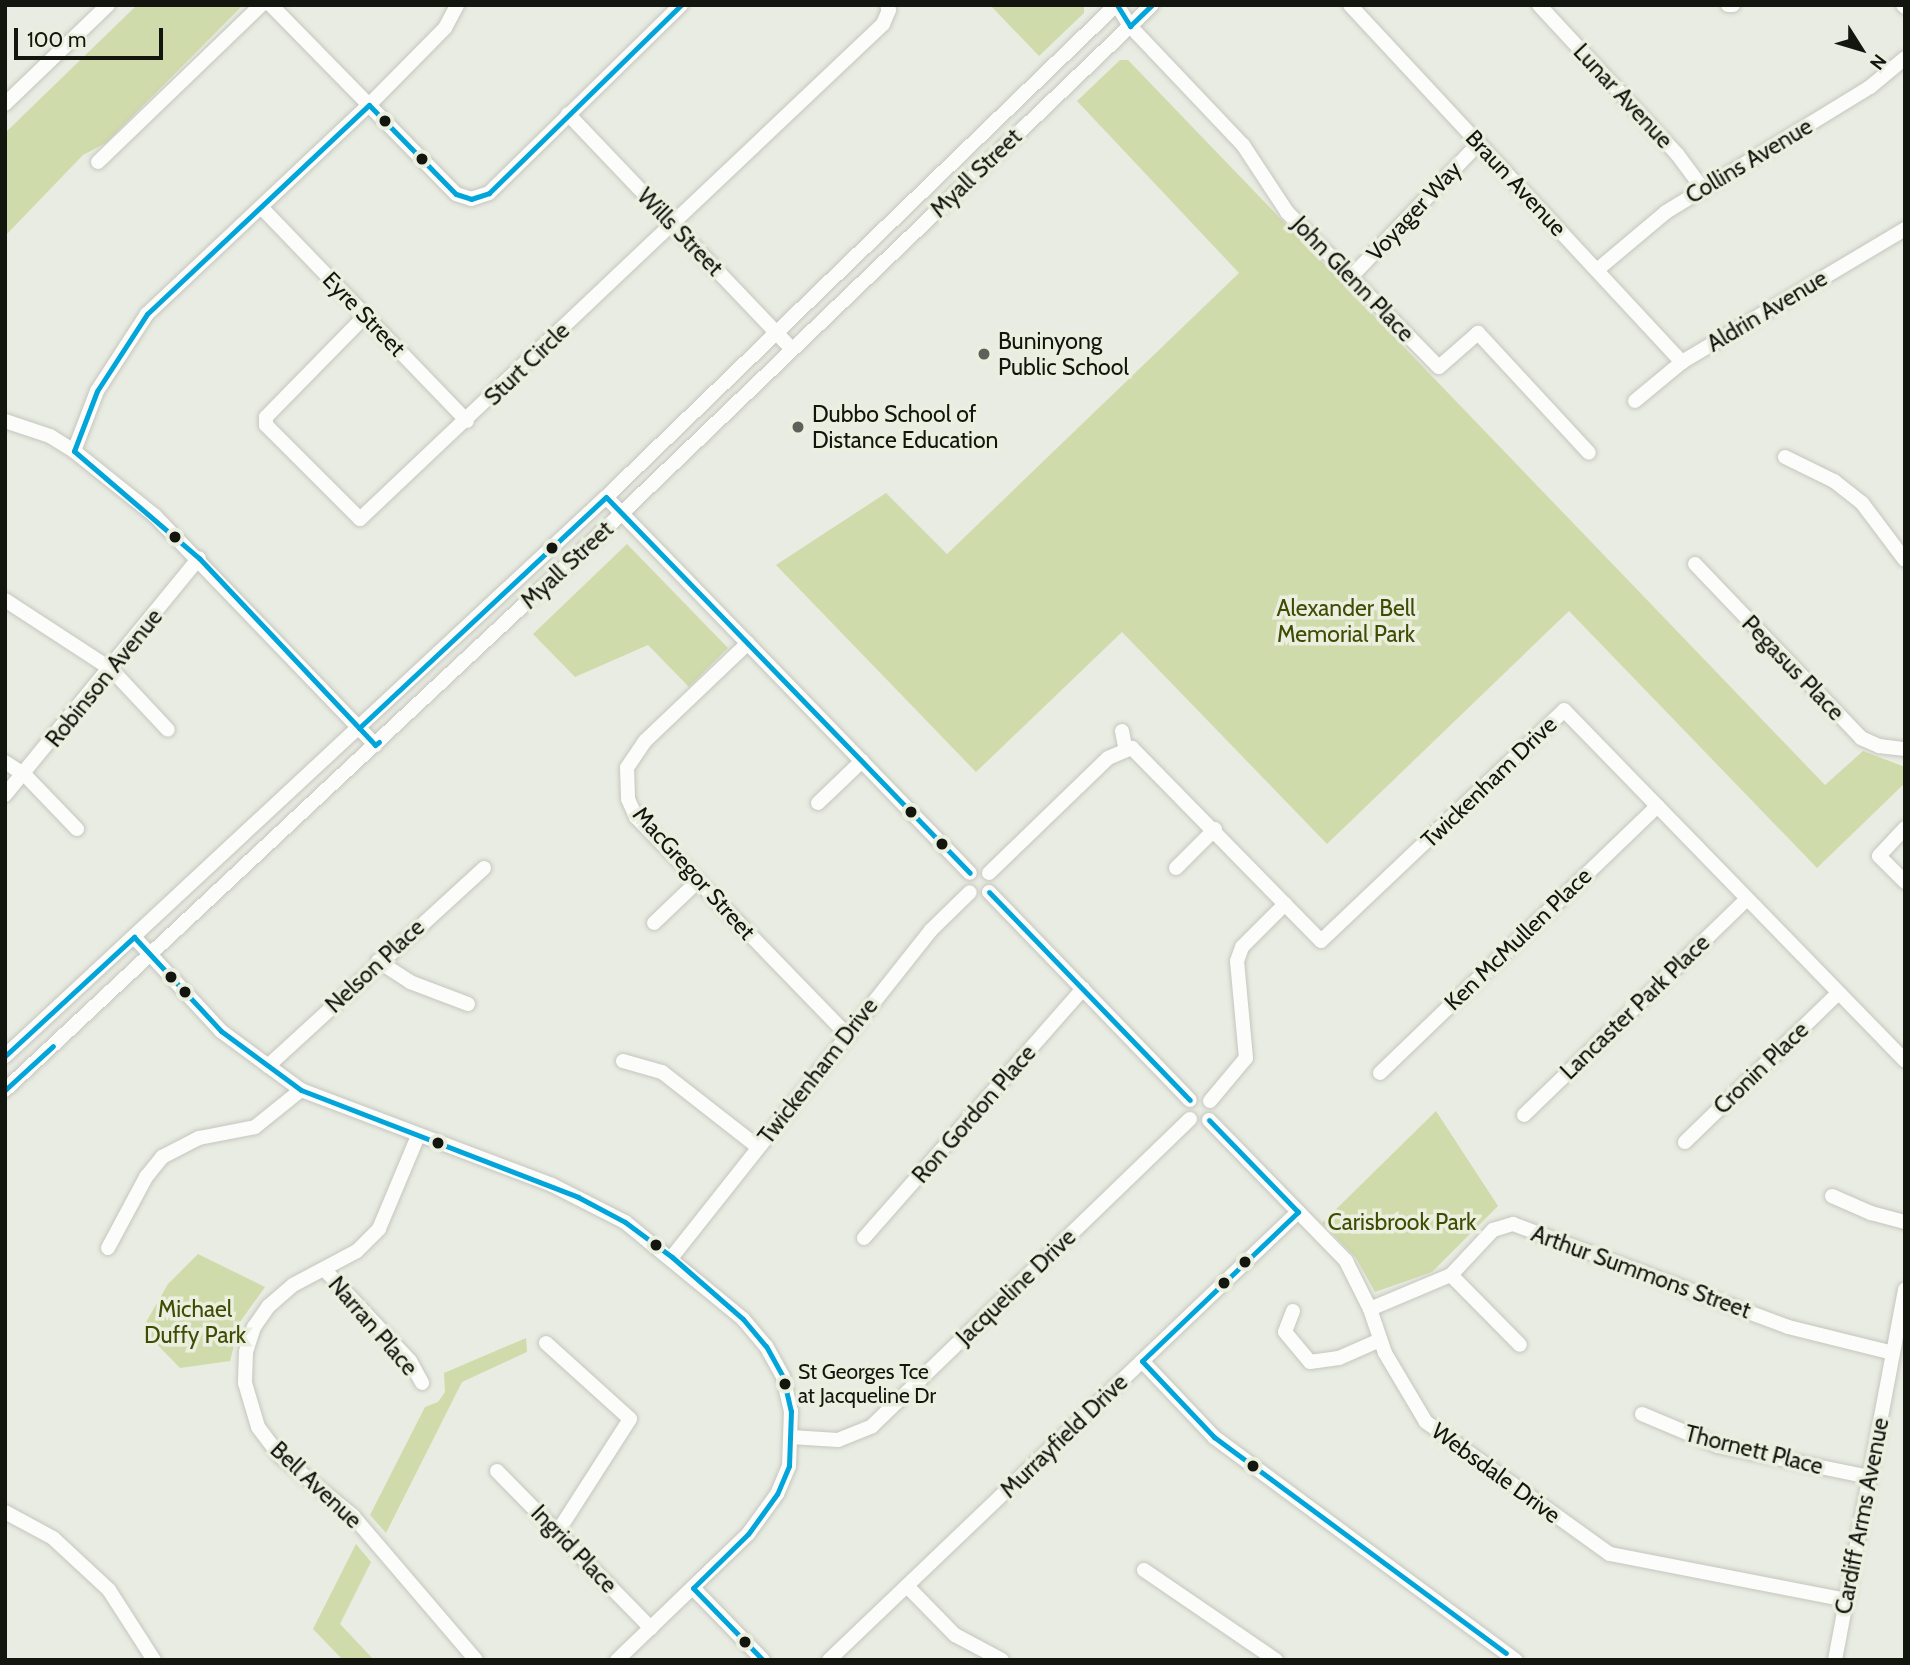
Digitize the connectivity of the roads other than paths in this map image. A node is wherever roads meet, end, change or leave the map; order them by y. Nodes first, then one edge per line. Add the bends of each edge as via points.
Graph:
1 (108, 5) edge
2 (261, 5) edge
3 (271, 5) edge
4 (457, 5) edge
5 (681, 5) edge
6 (887, 5) edge
7 (1117, 5) edge
8 (1152, 5) edge
9 (1351, 5) edge
10 (1539, 5) edge
11 (1728, 5) edge
12 (1733, 5) edge
13 (1130, 26) junction
14 (1905, 58) edge
15 (5, 104) edge
16 (369, 105) junction
17 (568, 114) junction
18 (1479, 143) junction
19 (98, 162) dead end
20 (1703, 189) junction
21 (261, 206) junction
22 (672, 225) junction
23 (1905, 229) edge
24 (1597, 270) junction
25 (1350, 278) junction
26 (366, 315) junction
27 (776, 332) junction
28 (792, 349) junction
29 (1682, 362) junction
30 (1635, 401) dead end
31 (5, 421) edge
32 (467, 421) junction
33 (74, 451) junction
34 (1588, 453) dead end
35 (1785, 457) dead end
36 (606, 497) junction
37 (622, 513) junction
38 (199, 558) junction
39 (1905, 561) edge
40 (1695, 564) dead end
41 (5, 600) edge
42 (748, 643) junction
43 (111, 669) junction
44 (359, 728) junction
45 (168, 730) dead end
46 (1122, 731) dead end
47 (375, 745) junction
48 (1125, 747) junction
49 (1905, 749) edge
50 (862, 761) junction
51 (5, 762) edge
52 (25, 775) junction
53 (5, 795) edge
54 (818, 803) dead end
55 (1657, 806) junction
56 (1905, 828) edge
57 (77, 829) dead end
58 (1215, 830) junction
59 (484, 868) dead end
60 (1176, 868) dead end
61 (970, 873) junction
62 (989, 873) junction
63 (698, 881) junction
64 (1905, 882) edge
65 (970, 892) junction
66 (989, 892) junction
67 (1747, 899) junction
68 (1285, 904) junction
69 (654, 923) dead end
70 (134, 937) junction
71 (150, 955) junction
72 (379, 961) junction
73 (1083, 989) junction
74 (1837, 993) junction
75 (468, 1004) dead end
76 (846, 1034) junction
77 (5, 1056) edge
78 (623, 1061) dead end
79 (1905, 1061) edge
80 (268, 1066) junction
81 (1380, 1073) dead end
82 (5, 1090) edge
83 (301, 1090) junction
84 (1190, 1100) junction
85 (1210, 1101) junction
86 (1524, 1115) dead end
87 (1190, 1119) junction
88 (1209, 1119) junction
89 (418, 1136) junction
90 (1685, 1142) dead end
91 (758, 1147) junction
92 (1832, 1196) dead end
93 (1298, 1212) junction
94 (1905, 1222) edge
95 (864, 1238) dead end
96 (108, 1248) dead end
97 (672, 1257) junction
98 (324, 1269) junction
99 (1451, 1275) junction
100 (1905, 1290) edge
101 (1370, 1309) junction
102 (1293, 1311) dead end
103 (1380, 1340) junction
104 (546, 1343) dead end
105 (1520, 1345) dead end
106 (1892, 1353) junction
107 (1142, 1361) junction
108 (422, 1383) dead end
109 (1642, 1414) dead end
110 (792, 1437) junction
111 (497, 1471) dead end
112 (1869, 1477) junction
113 (5, 1512) edge
114 (558, 1531) junction
115 (1144, 1570) dead end
116 (907, 1586) junction
117 (693, 1588) junction
118 (1846, 1600) junction
119 (651, 1628) junction
120 (1507, 1658) edge
121 (154, 1660) edge
122 (476, 1660) edge
123 (617, 1660) edge
124 (763, 1660) edge
125 (829, 1660) edge
126 (1002, 1660) edge
127 (1276, 1660) edge
128 (1835, 1660) edge

1 - 15 street
2 - 19 street
3 - 16 street
4 - 16 street via 445,28
5 - 17 street
6 - 22 street, Sturt Circle via 883,24
7 - 13 street, John Glenn Place
7 - 27 street, Myall Street
8 - 13 street, Myall Street
9 - 18 street, Braun Avenue
10 - 20 street, Lunar Avenue via 1677,154
11 - 12 street
13 - 25 street, John Glenn Place via 1243,145 1287,212
13 - 28 street, Myall Street
14 - 20 street, Collins Avenue via 1870,87
16 - 17 street via 456,194 471,199 489,193
16 - 21 street
17 - 22 street, Wills Street
18 - 24 street, Braun Avenue
18 - 25 street, Voyager Way
20 - 24 street, Collins Avenue via 1632,237
21 - 26 street, Eyre Street
21 - 33 street via 148,314 123,346 97,391
22 - 27 street, Wills Street
22 - 32 street, Sturt Circle
23 - 29 street, Aldrin Avenue
24 - 29 street, Braun Avenue
25 - 34 street, John Glenn Place via 1439,367 1478,333
26 - 32 street, Eyre Street
26 - 32 street, Sturt Circle via 270,409 266,425 360,519
27 - 28 street, Wills Street
27 - 36 street, Myall Street
28 - 37 street, Myall Street
29 - 30 street, Aldrin Avenue
31 - 33 street via 50,436
33 - 38 street
35 - 39 street via 1834,481 1862,503
36 - 37 street
36 - 44 street, Myall Street
37 - 42 street
37 - 47 street, Myall Street
38 - 43 street, Robinson Avenue
38 - 44 street
40 - 49 street, Pegasus Place via 1861,738
41 - 43 street
42 - 50 street
42 - 63 street, MacGregor Street via 645,741 627,768 626,792 636,817
43 - 45 street
43 - 52 street, Robinson Avenue
44 - 47 street
44 - 70 street, Myall Street
46 - 48 street
47 - 71 street, Myall Street
48 - 58 street, Twickenham Drive via 1147,759
48 - 62 street
50 - 54 street
50 - 61 street
51 - 52 street
52 - 53 street, Robinson Avenue
52 - 57 street
55 - 67 street, Twickenham Drive
55 - 68 street, Twickenham Drive via 1564,710 1321,941
55 - 81 street, Ken McMullen Place
56 - 64 street via 1879,856
58 - 60 street
58 - 68 street, Twickenham Drive
59 - 72 street, Nelson Place
61 - 62 street via 978,869
61 - 65 street via 966,884
62 - 66 street via 993,883
63 - 69 street
63 - 76 street, MacGregor Street
65 - 66 street via 981,896
65 - 76 street, Twickenham Drive via 931,930
66 - 73 street
67 - 74 street, Twickenham Drive
67 - 86 street, Lancaster Park Place
68 - 85 street via 1242,947 1237,961 1246,1058
70 - 71 street
70 - 77 street, Myall Street
71 - 80 street via 222,1031
71 - 82 street, Myall Street
72 - 75 street via 410,982
72 - 80 street, Nelson Place
73 - 84 street
73 - 95 street, Ron Gordon Place
74 - 79 street, Twickenham Drive
74 - 90 street, Cronin Place
76 - 91 street, Twickenham Drive
78 - 91 street via 662,1072
80 - 83 street
83 - 89 street
83 - 96 street via 255,1127 199,1138 162,1157
84 - 85 street via 1198,1096
84 - 87 street via 1186,1108
85 - 88 street via 1213,1112
87 - 88 street via 1197,1123
87 - 110 street, Jacqueline Drive via 872,1426 838,1440
88 - 93 street, Websdale Drive
89 - 97 street via 578,1197 625,1222
89 - 98 street, Bell Avenue via 379,1229 357,1251
91 - 97 street, Twickenham Drive
92 - 94 street
93 - 101 street, Websdale Drive via 1346,1261
93 - 107 street, Murrayfield Drive
97 - 110 street via 743,1318 766,1346 783,1377
98 - 108 street, Narran Place via 410,1361
98 - 122 street, Bell Avenue via 293,1285 254,1327 246,1352 245,1383 258,1427 300,1476 328,1491 353,1516
99 - 101 street, Arthur Summons Street
99 - 105 street
99 - 106 street, Arthur Summons Street via 1493,1230 1513,1224 1788,1327
100 - 106 street, Cardiff Arms Avenue
101 - 103 street, Websdale Drive
102 - 103 street via 1286,1332 1310,1362 1339,1358
103 - 118 street, Websdale Drive via 1403,1389 1426,1422 1610,1554
104 - 114 street via 630,1419
106 - 112 street, Cardiff Arms Avenue
107 - 116 street, Murrayfield Drive
107 - 120 street via 1214,1437
109 - 112 street, Thornett Place via 1718,1446
110 - 117 street via 789,1466 762,1518
111 - 114 street, Ingrid Place
112 - 118 street, Cardiff Arms Avenue
113 - 121 street via 53,1538 109,1590
114 - 119 street, Ingrid Place
115 - 127 street
116 - 125 street, Murrayfield Drive
116 - 126 street via 955,1635
117 - 119 street
117 - 124 street
118 - 128 street, Cardiff Arms Avenue
119 - 123 street

